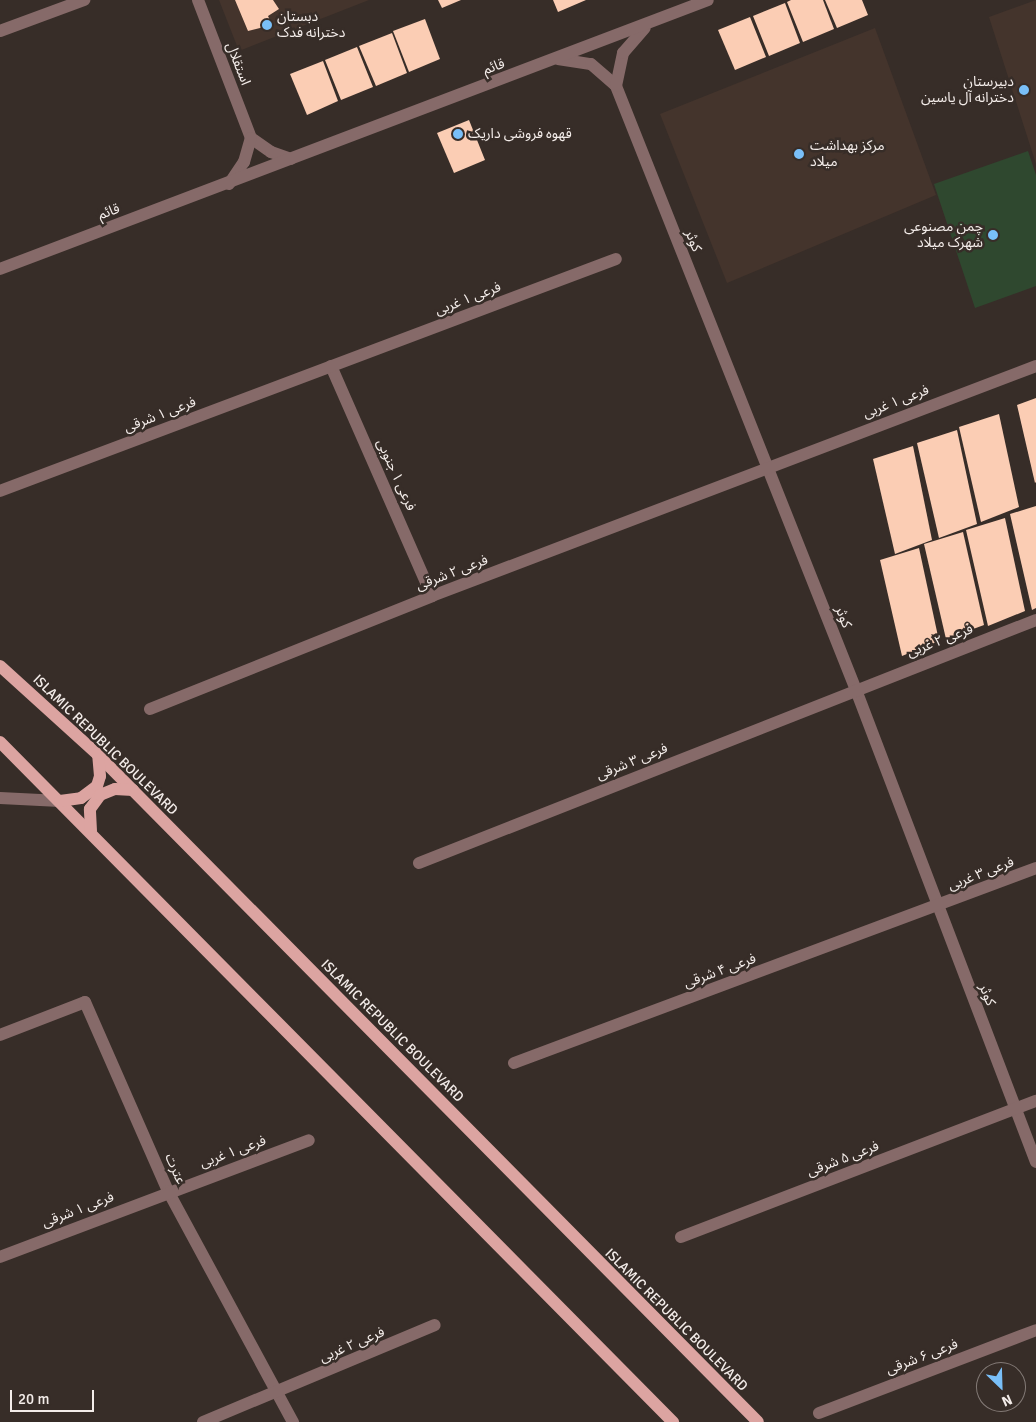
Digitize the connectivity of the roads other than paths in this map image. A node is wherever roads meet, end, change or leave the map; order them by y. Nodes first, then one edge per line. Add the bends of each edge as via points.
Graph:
1 (84, 0) edge
2 (198, 0) edge
3 (708, 0) edge
4 (650, 23) junction
5 (0, 30) edge
6 (558, 59) junction
7 (616, 86) junction
8 (251, 138) junction
9 (290, 159) junction
10 (229, 184) junction
11 (616, 259) dead end
12 (0, 269) edge
13 (331, 366) junction
14 (1036, 366) edge
15 (766, 467) junction
16 (0, 491) edge
17 (432, 596) junction
18 (1036, 620) edge
19 (0, 666) edge
20 (856, 690) junction
21 (150, 709) dead end
22 (0, 742) edge
23 (98, 755) junction
24 (133, 790) junction
25 (0, 798) edge
26 (60, 801) junction
27 (91, 831) junction
28 (419, 863) dead end
29 (1036, 868) edge
30 (937, 907) junction
31 (0, 1035) edge
32 (514, 1063) dead end
33 (1036, 1101) edge
34 (1015, 1108) junction
35 (309, 1140) dead end
36 (1036, 1162) edge
37 (168, 1191) junction
38 (680, 1237) dead end
39 (0, 1257) edge
40 (435, 1325) dead end
41 (1036, 1330) edge
42 (280, 1392) junction
43 (819, 1413) dead end
44 (203, 1422) edge
45 (293, 1422) edge
46 (674, 1422) edge
47 (758, 1422) edge

1 - 5 street
2 - 8 street, استقلال
3 - 4 street, قائم
4 - 6 street, قائم
4 - 7 street via 628,43
6 - 7 street via 591,64
6 - 9 street, قائم
7 - 15 street, کوثر
8 - 9 street via 271,152
8 - 10 street via 244,162
9 - 10 street, قائم
10 - 12 street, قائم
11 - 13 street, فرعی ۱ غربی
13 - 16 street, فرعی ۱ شرقی
13 - 17 street, فرعی ۱ جنوبی
14 - 15 street, فرعی ۱ غربی
15 - 17 street, فرعی ۲ شرقی
15 - 20 street, کوثر
17 - 21 street, فرعی ۲ شرقی
18 - 20 street, فرعی ۲ غربی
19 - 23 main road, ISLAMIC REPUBLIC BOULEVARD
20 - 28 street, فرعی ۳ شرقی
20 - 30 street, کوثر
22 - 26 main road
23 - 24 main road, ISLAMIC REPUBLIC BOULEVARD
23 - 26 main road via 100,776 96,786 81,798
24 - 27 main road via 115,789 100,795 90,809
24 - 47 main road, ISLAMIC REPUBLIC BOULEVARD
25 - 26 street
26 - 27 main road
27 - 46 main road
29 - 30 street, فرعی ۳ غربی
30 - 32 street, فرعی ۴ شرقی
30 - 34 street, کوثر
31 - 37 street, عترت via 85,1002
33 - 34 street, فرعی ۵ شرقی
34 - 36 street, کوثر
34 - 38 street, فرعی ۵ شرقی
35 - 37 street, فرعی ۱ غربی
37 - 39 street, فرعی ۱ شرقی
37 - 42 street, عترت
40 - 42 street, فرعی ۲ غربی
41 - 43 street, فرعی ۶ شرقی
42 - 44 street
42 - 45 street, عترت

